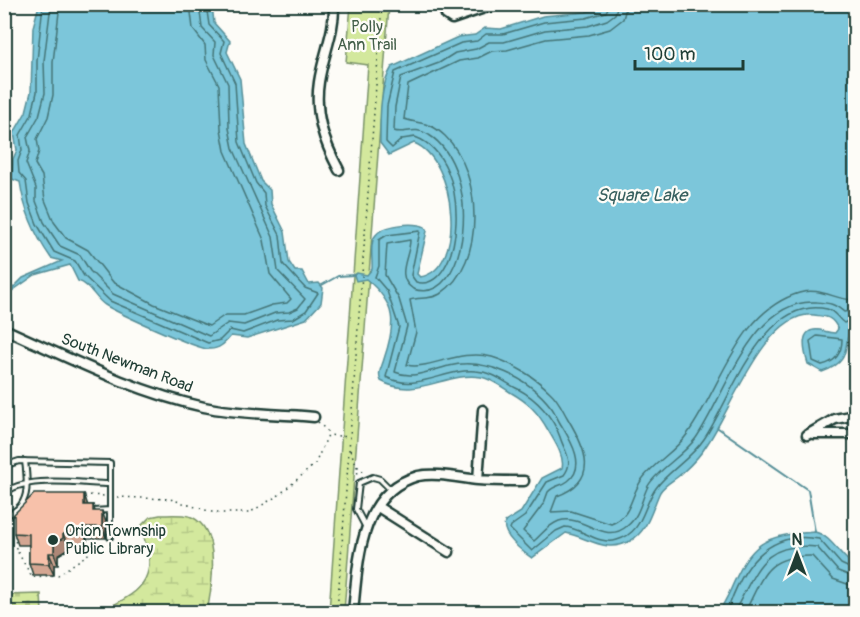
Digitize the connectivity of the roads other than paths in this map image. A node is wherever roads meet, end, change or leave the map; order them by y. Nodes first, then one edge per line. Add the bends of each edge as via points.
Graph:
1 (334, 4) edge
2 (444, 4) edge
3 (496, 4) edge
4 (339, 170) dead end
5 (4, 329) edge
6 (483, 410) dead end
7 (855, 415) edge
8 (314, 417) road end
9 (855, 434) edge
10 (26, 461) junction
11 (4, 465) edge
12 (478, 480) junction
13 (524, 481) dead end
14 (28, 482) junction
15 (110, 484) junction
16 (392, 491) junction
17 (4, 494) edge
18 (378, 507) junction
19 (110, 510) junction
20 (93, 511) edge
21 (4, 516) edge
22 (366, 527) junction
23 (110, 537) road end
24 (449, 552) dead end
25 (353, 612) edge

1 - 4 street via 334,23 319,82 317,108 321,132
2 - 3 street via 446,15 452,19
5 - 8 street, South Newman Road via 135,386 180,400 232,412
6 - 12 street
7 - 9 street via 836,419 807,435
10 - 11 lane
10 - 14 lane
10 - 15 lane via 110,464
12 - 13 street
12 - 16 street via 419,476
14 - 15 lane
14 - 17 lane
14 - 21 lane via 23,504
15 - 19 lane
16 - 18 street
16 - 22 lane via 380,479 369,477 359,483 356,509
18 - 22 street
18 - 24 street
19 - 20 lane
19 - 23 lane
22 - 25 street via 359,549

